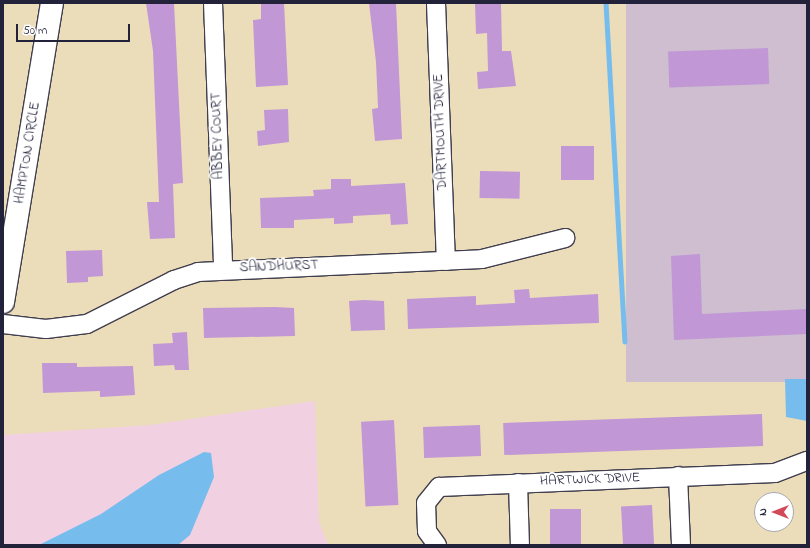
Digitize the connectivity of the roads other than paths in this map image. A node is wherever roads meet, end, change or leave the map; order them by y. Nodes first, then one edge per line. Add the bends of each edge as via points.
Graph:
1 (52, 3) edge
2 (213, 3) edge
3 (436, 3) edge
4 (565, 238) dead end
5 (446, 261) junction
6 (223, 270) junction
7 (3, 302) edge
8 (3, 324) edge
9 (806, 466) edge
10 (678, 476) junction
11 (518, 483) junction
12 (437, 545) edge
13 (520, 545) edge
14 (681, 545) edge

1 - 7 street, HAMPTON CIRCLE
2 - 6 street, ABBEY COURT
3 - 5 street, DARTMOUTH DRIVE
4 - 5 street, SANDHURST via 499,256
5 - 6 street, SANDHURST
6 - 8 street, SANDHURST via 174,280 87,324 46,329
9 - 10 street, HARTWICK DRIVE via 775,473
10 - 11 street, HARTWICK DRIVE
10 - 14 street
11 - 12 street, HARTWICK DRIVE via 449,485 430,494 426,503 427,531
11 - 13 street

